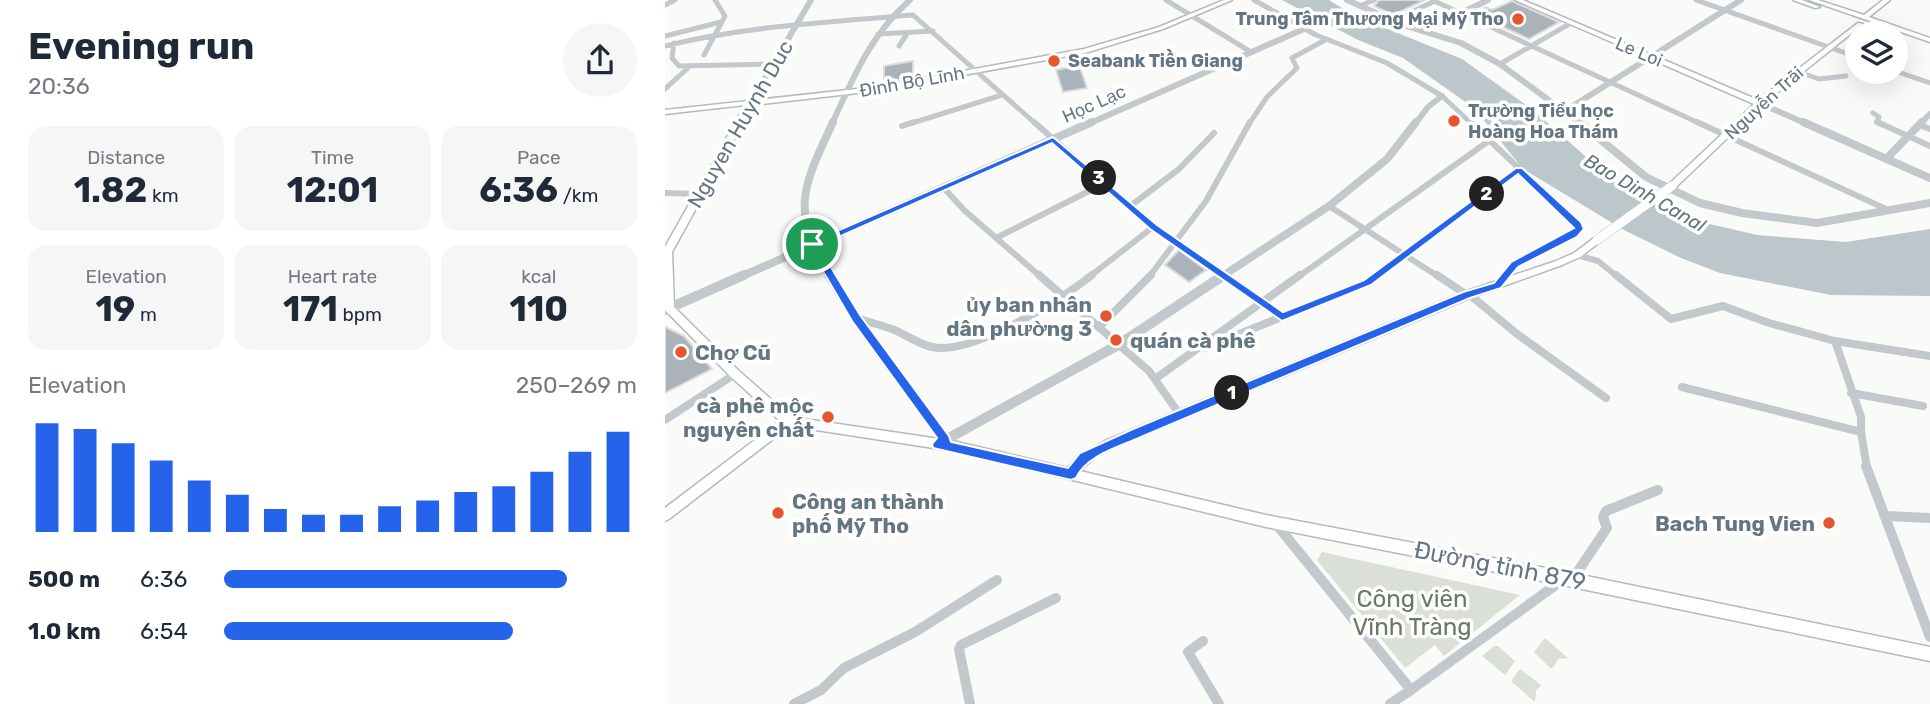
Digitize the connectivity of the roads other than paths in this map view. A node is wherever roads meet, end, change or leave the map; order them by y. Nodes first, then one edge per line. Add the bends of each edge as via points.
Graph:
1 (675, 0) edge
2 (715, 0) edge
3 (811, 0) edge
4 (910, 0) edge
5 (1166, 0) edge
6 (1229, 0) edge
7 (1254, 0) edge
8 (1347, 0) edge
9 (1374, 0) edge
10 (1488, 0) edge
11 (1518, 0) edge
12 (1696, 0) edge
13 (1741, 0) edge
14 (1796, 0) edge
15 (1812, 0) edge
16 (1887, 0) edge
17 (1433, 1) edge
18 (665, 5) edge
19 (1360, 6) junction
20 (1725, 10) junction
21 (1461, 13) junction
22 (1190, 15) junction
23 (890, 17) junction
24 (1392, 21) junction
25 (1863, 21) junction
26 (721, 22) junction
27 (1571, 23) junction
28 (798, 24) junction
29 (666, 27) edge
30 (1304, 29) junction
31 (933, 31) junction
32 (673, 34) junction
33 (878, 34) junction
34 (907, 34) junction
35 (713, 35) junction
36 (1845, 35) edge
37 (665, 36) edge
38 (1908, 36) edge
39 (1908, 38) edge
40 (1327, 39) junction
41 (674, 43) junction
42 (1930, 43) edge
43 (665, 46) edge
44 (899, 46) dead end
45 (1532, 46) junction
46 (1829, 48) junction
47 (1251, 52) junction
48 (1845, 53) edge
49 (704, 55) dead end
50 (1651, 57) junction
51 (773, 64) junction
52 (1500, 64) junction
53 (689, 67) junction
54 (975, 71) junction
55 (1799, 72) junction
56 (1908, 75) edge
57 (1845, 76) edge
58 (1610, 81) junction
59 (1930, 83) edge
60 (665, 89) edge
61 (845, 93) junction
62 (1002, 95) junction
63 (1442, 96) junction
64 (751, 102) junction
65 (1759, 103) junction
66 (1565, 111) junction
67 (665, 112) edge
68 (1873, 113) dead end
69 (1930, 114) edge
70 (1920, 125) junction
71 (902, 126) dead end
72 (1930, 129) edge
73 (1215, 133) dead end
74 (1728, 135) junction
75 (1908, 137) junction
76 (1053, 139) junction
77 (1490, 140) junction
78 (1930, 146) edge
79 (1886, 159) junction
80 (1519, 170) junction
81 (1930, 178) edge
82 (1105, 183) junction
83 (943, 187) junction
84 (665, 193) edge
85 (698, 194) junction
86 (1930, 203) edge
87 (1329, 206) junction
88 (1129, 207) junction
89 (1887, 209) junction
90 (1153, 227) junction
91 (1366, 228) junction
92 (996, 238) junction
93 (812, 244) junction
94 (1176, 244) junction
95 (1408, 254) junction
96 (1577, 255) junction
97 (1223, 275) junction
98 (1498, 285) junction
99 (1468, 295) junction
100 (1064, 296) junction
101 (1262, 302) junction
102 (667, 309) edge
103 (1282, 317) junction
104 (856, 318) junction
105 (1099, 327) junction
106 (1835, 341) junction
107 (1118, 345) junction
108 (1190, 354) junction
109 (1930, 356) edge
110 (734, 374) junction
111 (1155, 379) junction
112 (1682, 387) dead end
113 (1851, 394) junction
114 (1606, 398) dead end
115 (1923, 406) dead end
116 (1180, 415) junction
117 (665, 421) edge
118 (788, 421) junction
119 (1861, 432) junction
120 (941, 442) junction
121 (1071, 474) junction
122 (1658, 490) dead end
123 (665, 515) edge
124 (1887, 516) junction
125 (1930, 518) edge
126 (1276, 523) junction
127 (1568, 579) junction
128 (997, 580) dead end
129 (1056, 598) dead end
130 (1930, 637) edge
131 (1203, 640) dead end
132 (1930, 654) edge
133 (1411, 690) junction
134 (794, 704) edge
135 (970, 704) edge
136 (1219, 704) edge
137 (1390, 704) edge

1 - 18 street
2 - 26 street via 725,14
3 - 28 street, Nguyen Huynh Duc
4 - 23 street
5 - 22 street
6 - 22 main road, Đinh Bộ Lĩnh
7 - 30 street
8 - 19 street
9 - 19 street
10 - 21 street
11 - 27 main road, Le Loi
12 - 20 street
13 - 20 street
14 - 25 main road
15 - 25 main road
16 - 25 main road, Nguyễn Trãi
17 - 21 street
17 - 24 street
19 - 24 street
20 - 46 street
20 - 50 street
21 - 45 street
22 - 47 street
22 - 54 main road, Đinh Bộ Lĩnh via 1086,51
23 - 28 street
23 - 31 street via 913,15
23 - 33 street
24 - 52 street via 1445,37
26 - 32 street
26 - 35 street
27 - 45 street
27 - 50 main road, Le Loi
28 - 35 street
28 - 51 street, Nguyen Huynh Duc
29 - 32 street
30 - 40 street
30 - 47 street, Học Lạc
31 - 34 street
31 - 54 street
32 - 37 street
33 - 34 street
33 - 61 street
34 - 44 street
35 - 41 street
35 - 49 street
36 - 46 main road, Nguyễn Trãi
38 - 42 main road
39 - 42 main road
40 - 63 street via 1387,63
40 - 94 street via 1291,58 1297,68 1264,100
41 - 43 street
41 - 53 street via 676,65
45 - 52 street
45 - 58 street
46 - 48 street
46 - 55 main road, Nguyễn Trãi
47 - 76 street, Học Lạc
50 - 58 street
50 - 65 main road, Le Loi
51 - 53 street
51 - 64 street, Nguyen Huynh Duc
52 - 66 street
53 - 60 street
54 - 61 main road, Đinh Bộ Lĩnh
54 - 62 street
55 - 57 street via 1819,79
55 - 65 main road, Nguyễn Trãi
56 - 59 street
58 - 66 street
58 - 74 street
61 - 64 main road, Đinh Bộ Lĩnh
61 - 93 street via 807,188 803,216
62 - 71 street
62 - 76 street
63 - 77 street
63 - 87 street via 1387,159
64 - 67 main road, Đinh Bộ Lĩnh
64 - 85 main road, Nguyen Huynh Duc
65 - 74 main road, Nguyễn Trãi
65 - 79 street
66 - 89 street via 1646,177 1700,202 1817,223
68 - 75 street via 1879,117 1878,123
69 - 70 street
70 - 72 street
70 - 75 street
73 - 88 street via 1179,169
74 - 89 street
74 - 96 main road, Nguyễn Trãi, bridge via 1672,187
75 - 78 street
75 - 79 street
76 - 82 street
76 - 83 street, Học Lạc
77 - 80 street
77 - 91 street
79 - 81 street
80 - 95 street
80 - 98 street via 1579,229 1514,265
82 - 88 street
82 - 92 street
83 - 92 street
83 - 93 street, Học Lạc
84 - 85 street
85 - 102 main road, Nguyen Huynh Duc via 667,252
86 - 89 street
87 - 91 street
87 - 97 street
88 - 90 street
90 - 94 street
90 - 100 street
91 - 95 street
91 - 101 street
92 - 100 street
93 - 102 street, Học Lạc
93 - 104 street
94 - 97 street
94 - 105 street via 1132,297
95 - 99 street
95 - 103 street via 1368,282
96 - 98 main road, Nguyễn Trãi
96 - 106 street via 1598,261 1671,318 1723,306
97 - 101 street
97 - 107 street
98 - 99 main road, Nguyễn Trãi
99 - 114 street
99 - 116 main road, Nguyễn Trãi
100 - 104 street via 960,347 932,347
100 - 105 street
101 - 103 street
101 - 108 street
102 - 110 main road
103 - 108 street
104 - 120 street
105 - 107 street
106 - 109 street
106 - 113 street
107 - 111 street
107 - 120 street
108 - 111 street
110 - 117 street
110 - 118 main road
111 - 116 street
112 - 119 street
113 - 115 street
113 - 119 street via 1861,417
116 - 121 main road, Nguyễn Trãi via 1084,457
118 - 120 main road, Đường tỉnh 879
118 - 123 main road
119 - 124 street via 1861,452
120 - 121 main road, Đường tỉnh 879
121 - 126 main road, Đường tỉnh 879
122 - 127 street via 1606,511 1607,528
124 - 125 street
124 - 130 street
126 - 127 main road, Đường tỉnh 879
126 - 133 street
127 - 132 main road, Đường tỉnh 879
127 - 133 street
128 - 134 street via 915,632 844,668 821,690
129 - 135 street via 961,645
131 - 136 street via 1188,652
133 - 137 street

